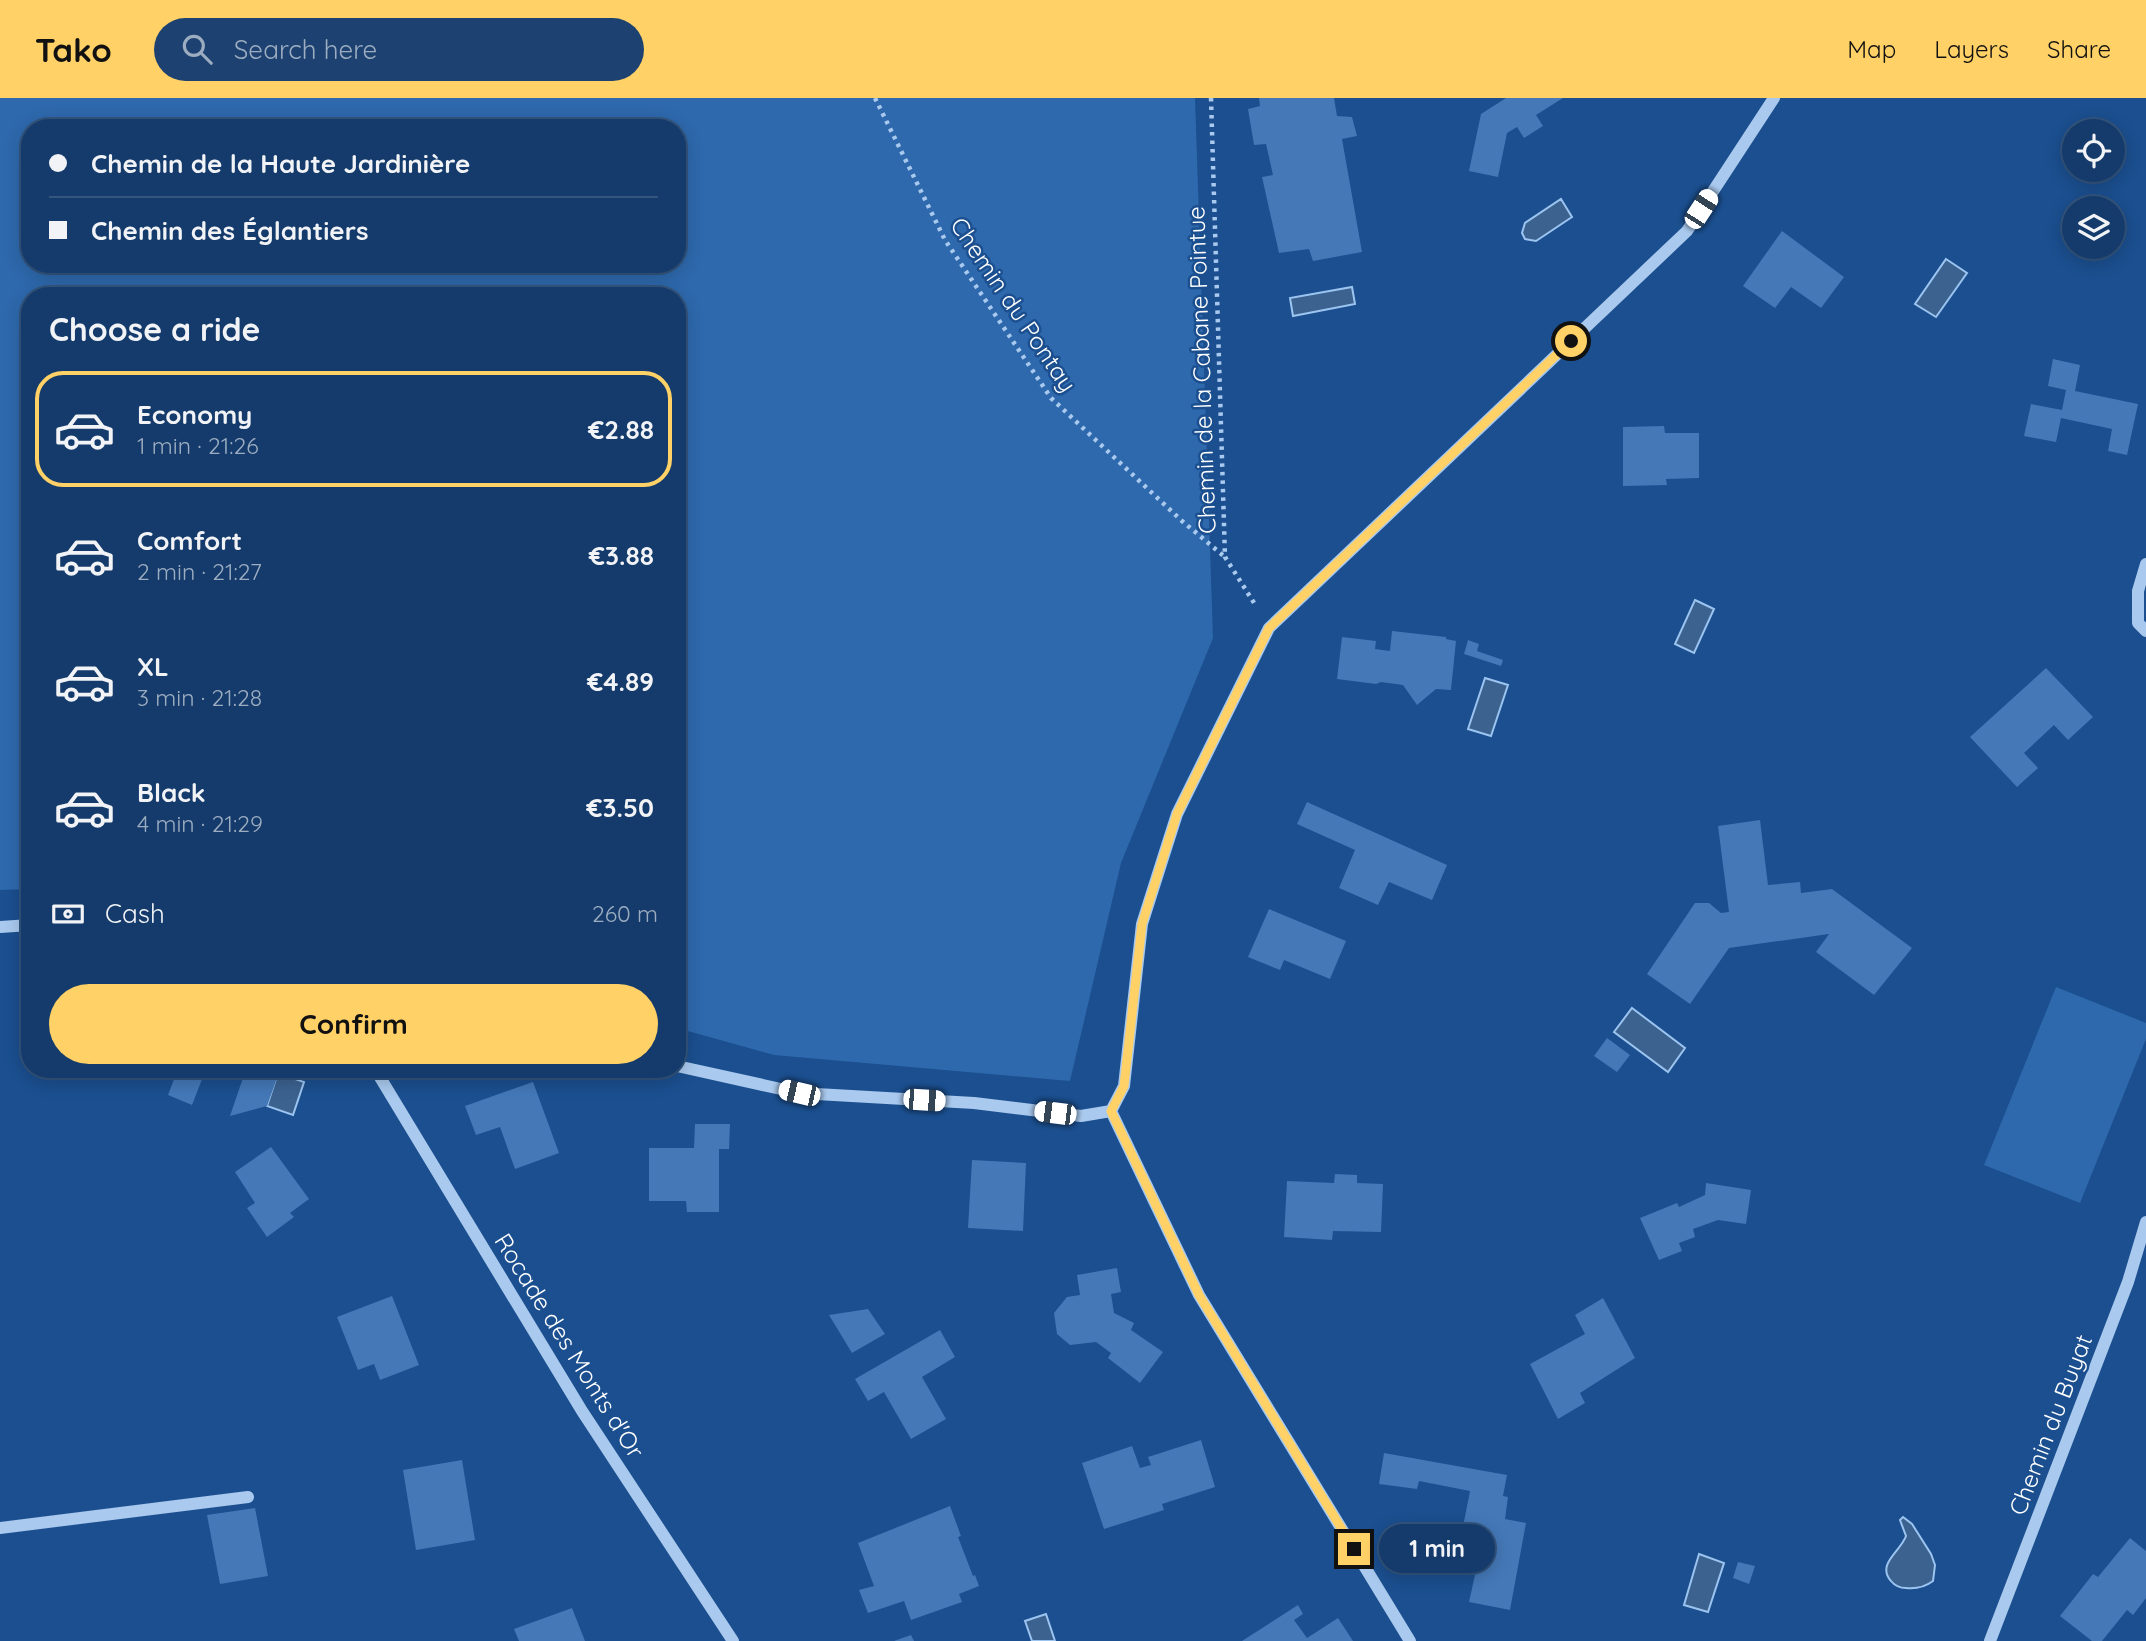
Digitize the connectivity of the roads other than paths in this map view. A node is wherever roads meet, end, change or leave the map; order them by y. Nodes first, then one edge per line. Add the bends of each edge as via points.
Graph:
1 (1774, 98) edge
2 (2146, 564) edge
3 (2146, 631) edge
4 (21, 926) edge
5 (0, 927) edge
6 (686, 1068) edge
7 (380, 1078) edge
8 (1111, 1111) junction
9 (2146, 1222) edge
10 (248, 1497) dead end
11 (0, 1528) edge
12 (733, 1641) edge
13 (1410, 1641) edge
14 (1990, 1641) edge

1 - 8 street via 1687,231 1269,628 1177,814 1142,924 1124,1086
2 - 3 street via 2138,592 2138,623
4 - 5 street
6 - 8 street via 799,1093 1081,1116
7 - 12 street, Rocade des Monts d'Or via 582,1411
8 - 13 street via 1199,1295
9 - 14 street, Chemin du Buyat via 2128,1282
10 - 11 street

